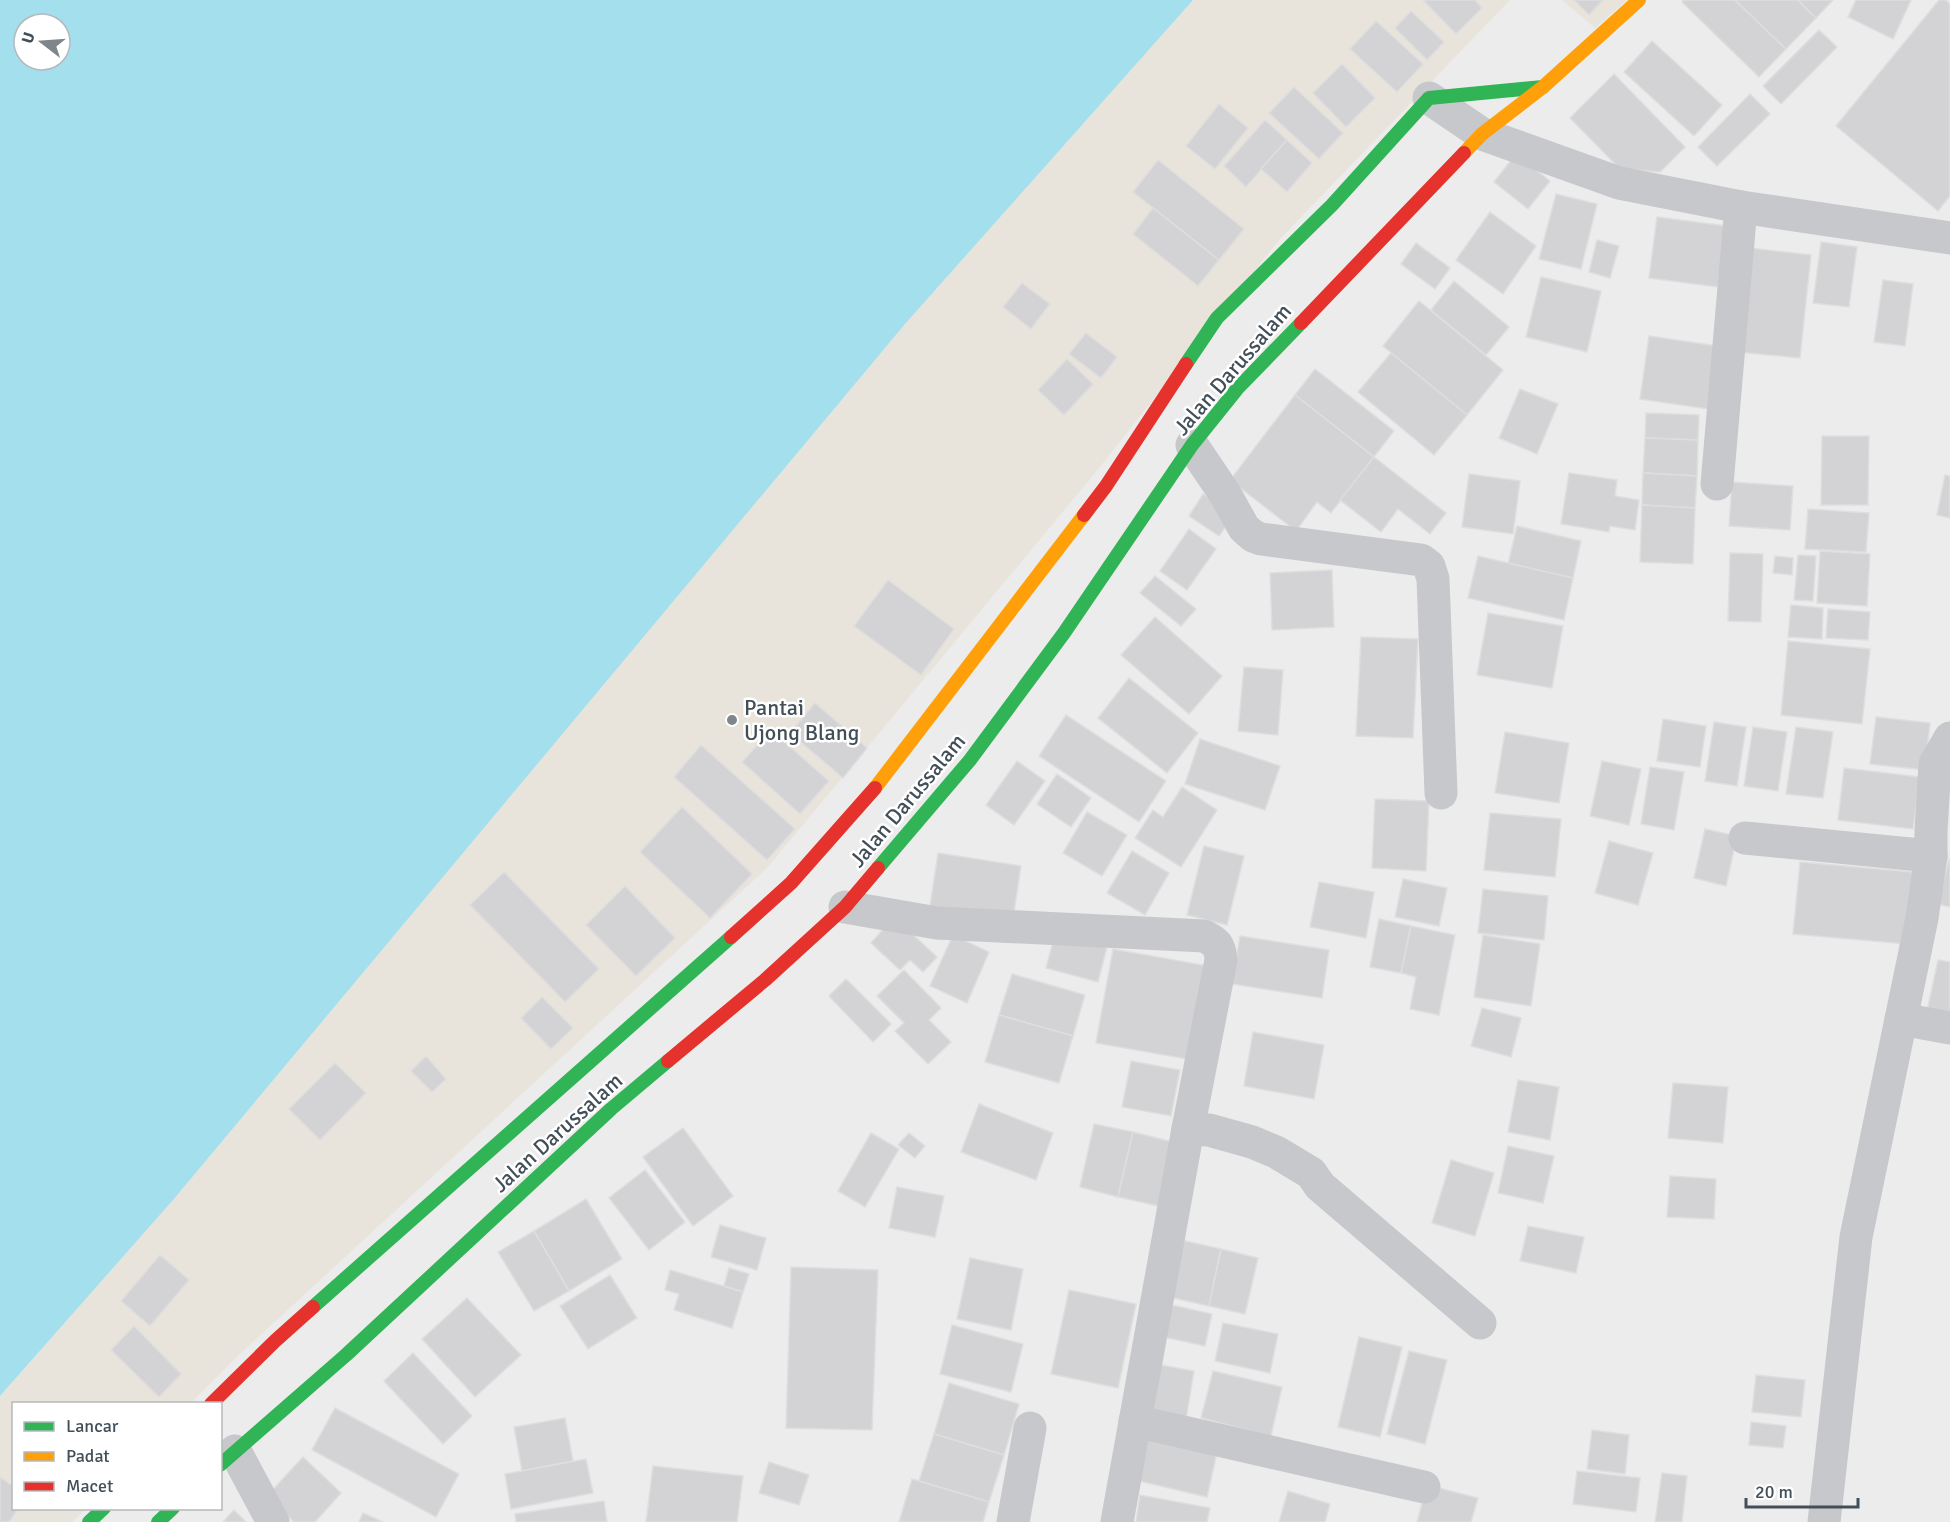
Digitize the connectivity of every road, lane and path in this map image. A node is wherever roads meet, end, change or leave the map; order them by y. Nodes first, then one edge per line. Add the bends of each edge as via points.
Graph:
1 (1640, 0) edge
2 (1543, 87) junction
3 (1429, 98) junction
4 (1482, 134) junction
5 (1741, 207) junction
6 (1950, 238) edge
7 (1192, 445) junction
8 (1717, 484) dead end
9 (1950, 738) edge
10 (1441, 793) dead end
11 (1745, 838) dead end
12 (1937, 840) edge
13 (845, 907) junction
14 (1901, 1019) junction
15 (1950, 1028) edge
16 (1188, 1129) junction
17 (1480, 1323) dead end
18 (213, 1402) edge
19 (1135, 1421) junction
20 (1030, 1428) dead end
21 (228, 1458) edge
22 (1424, 1487) dead end
23 (103, 1510) edge
24 (172, 1510) edge
25 (89, 1522) edge
26 (159, 1522) edge
27 (273, 1522) edge
28 (1013, 1522) edge
29 (1117, 1522) edge
30 (1824, 1522) edge

1 - 2 street, Jalan Darussalam
2 - 3 street
2 - 4 street, Jalan Darussalam
3 - 4 street
3 - 18 street, Jalan Darussalam via 1332,205 1217,318 1106,486 879,784 791,883 274,1341
4 - 5 street via 1619,183
4 - 7 street, Jalan Darussalam via 1237,389
5 - 6 street
5 - 8 street
7 - 10 street via 1244,528 1253,536 1421,560 1429,566 1433,579
7 - 13 street, Jalan Darussalam via 1064,633 970,760
9 - 12 street via 1935,764
11 - 12 street
12 - 14 street
13 - 16 street via 937,923 1204,936 1215,941 1221,960
13 - 21 street, Jalan Darussalam via 611,1109 346,1355
14 - 15 street
14 - 30 street via 1856,1237
16 - 17 street via 1209,1130 1252,1142 1311,1173 1320,1186
16 - 19 street
19 - 22 street
19 - 29 street
20 - 28 street
21 - 27 street
23 - 25 street
24 - 26 street

